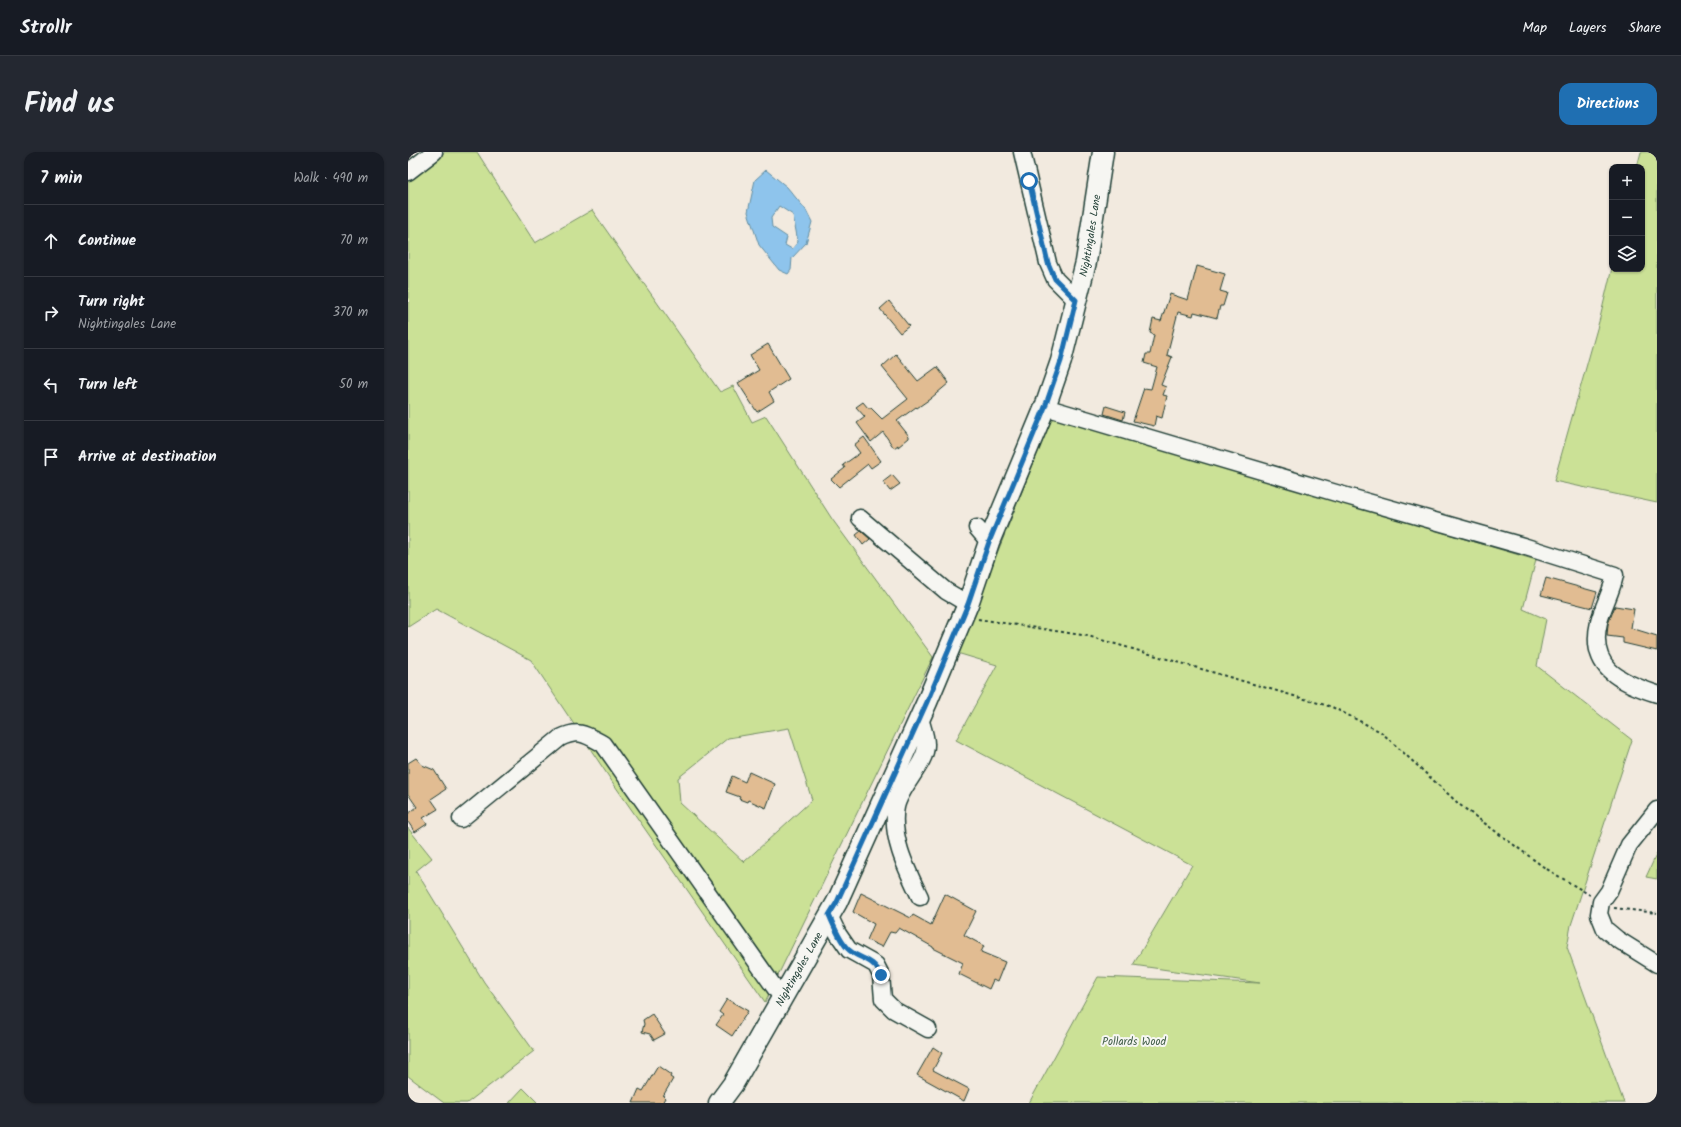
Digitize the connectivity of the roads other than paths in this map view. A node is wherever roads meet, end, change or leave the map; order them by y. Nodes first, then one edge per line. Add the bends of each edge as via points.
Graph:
1 (434, 152) edge
2 (1022, 152) edge
3 (1103, 152) edge
4 (408, 172) edge
5 (1076, 300) junction
6 (1045, 407) junction
7 (860, 518) dead end
8 (970, 611) junction
9 (1657, 694) edge
10 (920, 718) junction
11 (1657, 810) edge
12 (461, 819) dead end
13 (920, 896) dead end
14 (829, 915) junction
15 (1657, 964) edge
16 (782, 998) junction
17 (928, 1029) dead end
18 (719, 1103) edge

1 - 4 street
2 - 5 street via 1048,263 1055,279
3 - 5 main road, Nightingales Lane via 1086,262
5 - 6 main road, Nightingales Lane via 1061,361
6 - 8 main road, Nightingales Lane via 983,535
6 - 9 street via 1615,575 1599,622 1596,643 1603,663 1617,678
7 - 8 street
8 - 10 main road, Nightingales Lane
10 - 13 street via 926,744 925,755 898,800 895,817 905,865
10 - 14 main road, Nightingales Lane
11 - 15 street via 1629,845 1609,891 1601,902 1599,914 1605,929
12 - 16 street via 560,738 572,732 587,734 603,744
14 - 16 main road, Nightingales Lane
14 - 17 street via 849,950 876,965 881,975 883,998 894,1010
16 - 18 main road, Nightingales Lane via 733,1084

